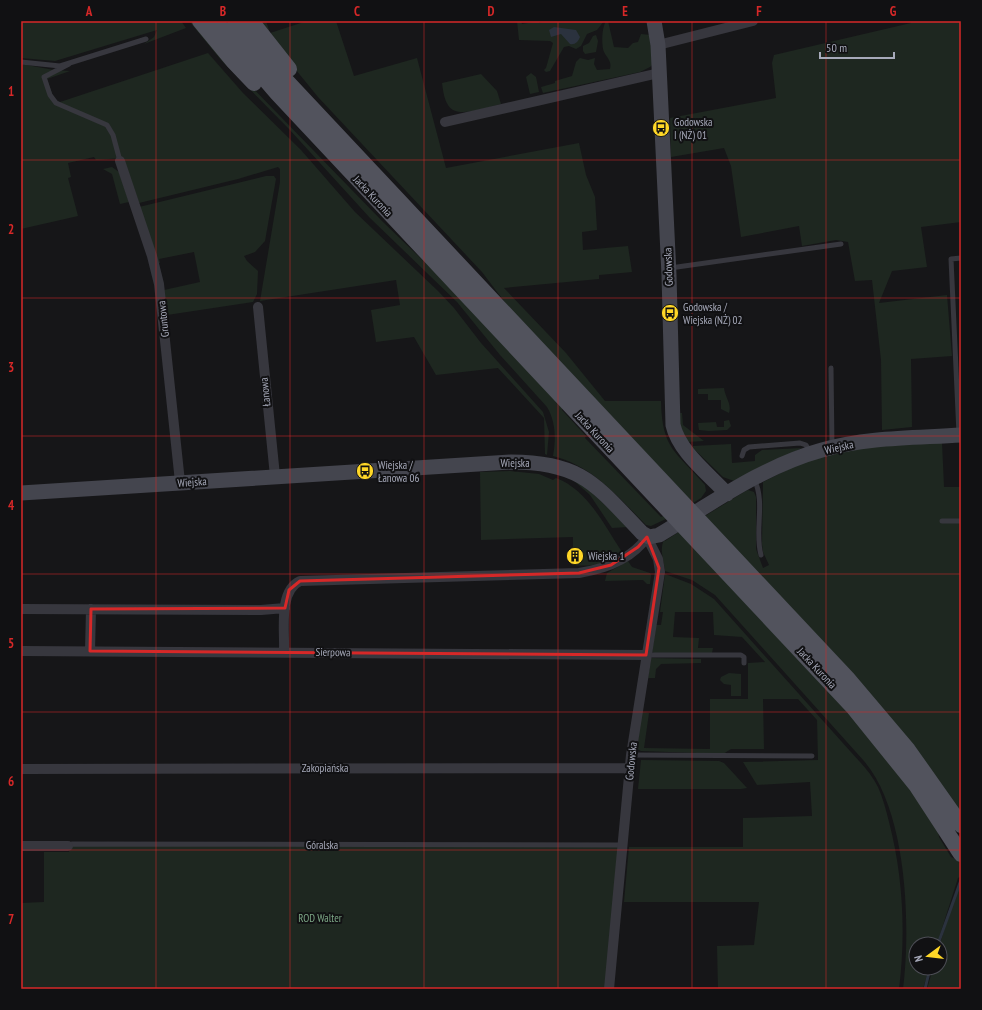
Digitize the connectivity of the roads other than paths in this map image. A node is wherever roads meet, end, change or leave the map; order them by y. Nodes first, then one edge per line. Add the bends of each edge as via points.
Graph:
1 (200, 21) edge
2 (216, 21) edge
3 (235, 21) edge
4 (251, 21) edge
5 (654, 21) edge
6 (753, 21) edge
7 (146, 39) dead end
8 (658, 45) junction
9 (21, 62) edge
10 (69, 64) junction
11 (658, 73) junction
12 (313, 121) junction
13 (445, 122) dead end
14 (120, 161) joint
15 (841, 244) dead end
16 (961, 258) edge
17 (669, 268) junction
18 (258, 307) dead end
19 (831, 368) dead end
20 (960, 435) edge
21 (832, 448) junction
22 (811, 454) junction
23 (742, 456) dead end
24 (275, 476) junction
25 (754, 479) junction
26 (180, 482) junction
27 (21, 492) edge
28 (728, 494) junction
29 (942, 521) dead end
30 (961, 521) edge
31 (647, 537) junction
32 (761, 555) dead end
33 (285, 608) junction
34 (21, 609) edge
35 (91, 609) junction
36 (21, 651) edge
37 (90, 651) junction
38 (284, 652) junction
39 (646, 655) junction
40 (744, 663) dead end
41 (631, 756) junction
42 (812, 756) dead end
43 (630, 768) junction
44 (21, 769) edge
45 (961, 825) edge
46 (624, 845) junction
47 (21, 846) edge
48 (68, 846) joint
49 (961, 854) edge
50 (609, 989) edge

1 - 12 main road via 249,79 272,99
2 - 12 main road, Jacka Kuronia via 252,65
3 - 12 main road, Jacka Kuronia via 277,71
4 - 12 main road via 299,81
5 - 8 street, Godowska
6 - 8 street
7 - 10 lane
8 - 11 street, Godowska
9 - 10 lane via 53,67
10 - 14 lane via 44,77 50,95 56,102 107,125 113,135
11 - 13 street
11 - 17 street, Godowska
12 - 45 main road, Jacka Kuronia via 847,678 900,740
12 - 49 main road, Jacka Kuronia via 849,703 916,785
14 - 26 street, Gruntowa via 159,284
15 - 17 lane
16 - 20 lane via 951,259
17 - 28 street, Godowska via 674,430 684,449
18 - 24 street, Łanowa
19 - 21 lane
20 - 21 street, Wiejska via 867,442
21 - 22 street, Wiejska
22 - 23 lane via 806,445 800,443 749,447 744,450
22 - 25 street, Wiejska via 782,464
24 - 26 street, Wiejska
24 - 31 street, Wiejska via 511,462 548,464 573,472 596,486
25 - 28 street, Wiejska
25 - 32 lane via 759,493
26 - 27 street, Wiejska
28 - 31 street, Wiejska via 656,536
29 - 30 lane
31 - 33 street via 640,545 611,565 579,573 300,581 288,590
31 - 39 street, Godowska via 658,559 660,572
33 - 35 street
33 - 38 street
34 - 35 street
35 - 37 street
36 - 37 street, Sierpowa
37 - 38 street, Sierpowa
38 - 39 street, Sierpowa
39 - 40 lane via 741,655 744,657
39 - 41 street, Godowska
41 - 42 lane
41 - 43 street, Godowska
43 - 44 street, Zakopiańska
43 - 46 street, Godowska
46 - 48 lane, Góralska
46 - 50 street, Godowska
47 - 48 street, Góralska

